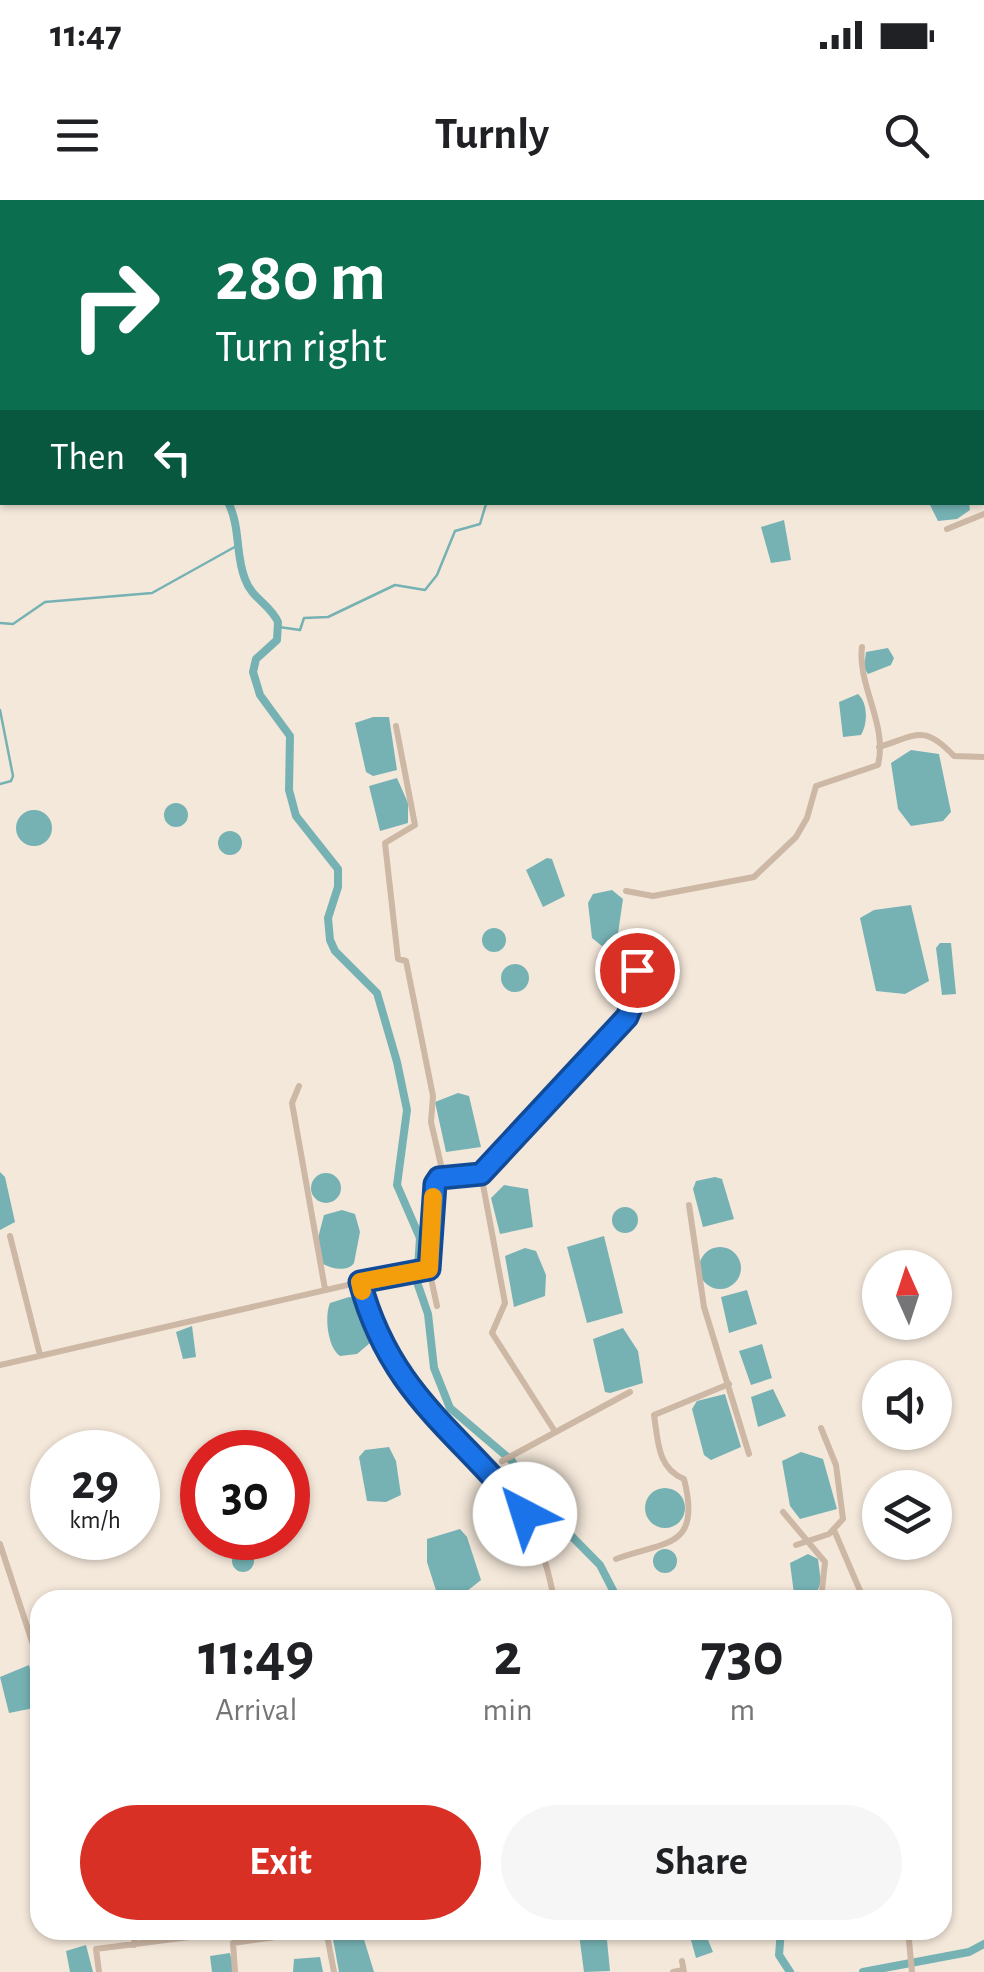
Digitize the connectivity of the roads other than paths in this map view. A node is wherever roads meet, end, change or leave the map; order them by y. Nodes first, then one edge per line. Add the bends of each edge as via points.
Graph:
1 (984, 514) edge
2 (947, 528) dead end
3 (862, 647) dead end
4 (396, 726) dead end
5 (879, 747) junction
6 (984, 756) edge
7 (626, 892) dead end
8 (637, 970) dead end
9 (299, 1086) dead end
10 (481, 1174) junction
11 (444, 1178) junction
12 (689, 1204) dead end
13 (10, 1236) dead end
14 (425, 1269) junction
15 (360, 1282) junction
16 (326, 1289) junction
17 (437, 1306) dead end
18 (40, 1356) junction
19 (0, 1364) edge
20 (728, 1384) junction
21 (630, 1392) dead end
22 (822, 1428) dead end
23 (554, 1430) junction
24 (750, 1454) dead end
25 (502, 1461) dead end
26 (782, 1512) dead end
27 (834, 1530) junction
28 (806, 1542) junction
29 (0, 1544) edge
30 (796, 1545) dead end
31 (616, 1559) dead end
32 (552, 1590) edge
33 (822, 1590) edge
34 (860, 1590) edge
35 (30, 1636) edge
36 (134, 1940) edge
37 (161, 1940) edge
38 (248, 1940) edge
39 (329, 1940) edge
40 (909, 1940) edge
41 (134, 1945) junction
42 (682, 1961) dead end
43 (684, 1971) edge
44 (912, 1971) edge
45 (100, 1972) edge
46 (235, 1972) edge
47 (334, 1972) edge
48 (673, 1972) edge

1 - 2 street
3 - 5 street
4 - 11 street via 415,825 385,843 392,930 398,960 406,961
5 - 6 street via 923,735 940,738 954,756
5 - 7 street via 875,767 816,786 807,818 766,870 732,883 653,896
8 - 10 street via 639,988 627,1017
9 - 16 street via 292,1103
10 - 11 street
10 - 23 street via 505,1303 492,1332
11 - 14 street via 435,1184
12 - 20 street via 704,1307
13 - 18 street
14 - 15 street
14 - 17 street
15 - 16 street
15 - 32 street via 402,1380 532,1525
16 - 18 street
18 - 19 street
20 - 24 street
20 - 31 street via 654,1414 668,1472 684,1479 690,1511 685,1531 680,1539
21 - 23 street
22 - 27 street via 844,1510
23 - 25 street
26 - 28 street
27 - 28 street
27 - 34 street
28 - 30 street
28 - 33 street via 825,1562
29 - 35 street
36 - 41 street
37 - 41 street
38 - 46 street via 232,1942
39 - 47 street
40 - 44 street
41 - 45 street via 96,1950
42 - 43 street
43 - 48 street

